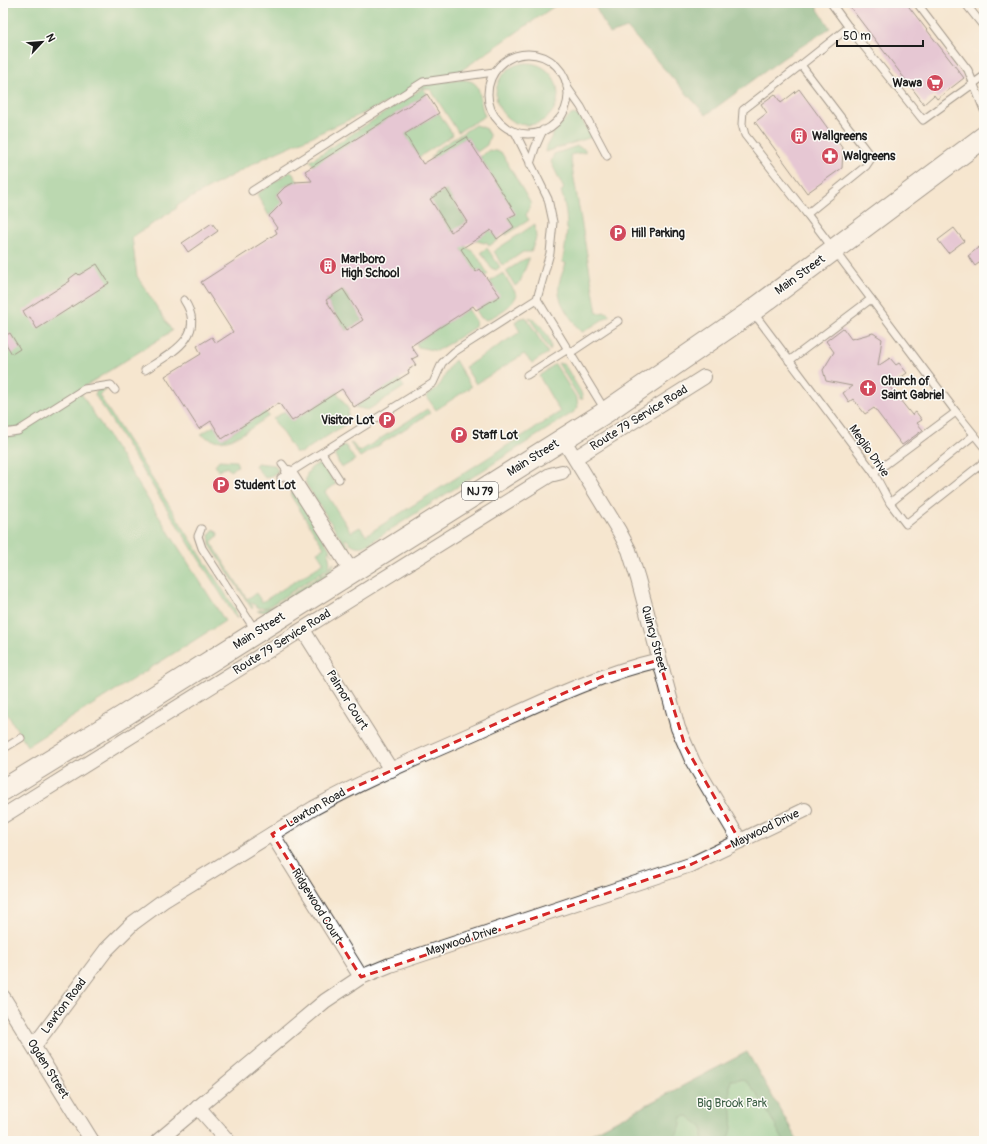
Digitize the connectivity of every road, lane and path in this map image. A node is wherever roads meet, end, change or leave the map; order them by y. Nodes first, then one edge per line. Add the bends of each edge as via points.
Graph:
1 (832, 3) edge
2 (917, 3) edge
3 (965, 3) edge
4 (848, 27) junction
5 (984, 27) edge
6 (801, 65) junction
7 (494, 72) junction
8 (984, 76) edge
9 (974, 84) junction
10 (566, 85) junction
11 (984, 91) edge
12 (984, 110) edge
13 (543, 130) junction
14 (515, 132) junction
15 (984, 137) edge
16 (607, 156) dead end
17 (530, 164) junction
18 (252, 191) dead end
19 (807, 214) junction
20 (834, 250) junction
21 (537, 299) junction
22 (871, 299) junction
23 (184, 300) dead end
24 (752, 311) junction
25 (618, 322) dead end
26 (569, 351) junction
27 (789, 361) junction
28 (145, 370) dead end
29 (528, 375) dead end
30 (704, 377) dead end
31 (115, 390) dead end
32 (606, 412) junction
33 (956, 412) junction
34 (3, 432) edge
35 (974, 435) junction
36 (563, 439) junction
37 (984, 447) edge
38 (322, 453) junction
39 (575, 458) junction
40 (984, 462) edge
41 (284, 472) joint
42 (562, 472) dead end
43 (874, 473) junction
44 (339, 479) dead end
45 (890, 503) junction
46 (201, 529) dead end
47 (352, 572) junction
48 (303, 630) junction
49 (257, 632) junction
50 (659, 660) junction
51 (21, 738) dead end
52 (3, 749) edge
53 (391, 770) junction
54 (3, 790) edge
55 (805, 810) dead end
56 (3, 816) edge
57 (272, 834) junction
58 (740, 841) junction
59 (361, 977) junction
60 (3, 997) edge
61 (34, 1046) junction
62 (198, 1107) junction
63 (92, 1141) edge
64 (158, 1141) edge
65 (228, 1141) edge

1 - 4 lane
2 - 9 lane via 968,70
3 - 5 lane
4 - 6 lane
4 - 9 lane via 923,120
6 - 19 lane via 743,110 742,124 745,135
6 - 19 lane via 868,153 870,160
7 - 10 lane via 503,62 514,56 541,56 562,73
7 - 14 lane via 489,83 490,107 496,118
7 - 18 lane via 423,82
8 - 9 lane
9 - 11 lane
9 - 12 lane
10 - 13 lane via 565,109 558,119
10 - 16 lane
13 - 14 lane via 527,134
13 - 17 lane
14 - 17 lane
15 - 20 main road, Main Street / NJ 79
17 - 21 lane via 548,199 553,222 550,254
19 - 20 lane
20 - 22 lane
20 - 24 main road, Main Street / NJ 79
21 - 26 lane
21 - 38 lane via 454,352 442,363 433,383
22 - 27 lane
22 - 33 lane
23 - 28 lane via 191,310 188,337 176,349
24 - 27 lane, Meglio Drive
24 - 32 main road, Main Street / NJ 79
25 - 26 lane
26 - 29 lane
26 - 32 lane
27 - 43 lane, Meglio Drive
30 - 39 street, Route 79 Service Road
31 - 34 lane via 112,385 84,389 18,431
32 - 36 main road, Main Street / NJ 79
33 - 35 lane
33 - 43 lane
35 - 37 lane
35 - 45 lane
36 - 39 street, Quincy Street
36 - 47 main road, Main Street / NJ 79
38 - 41 lane
38 - 44 lane
39 - 50 street, Quincy Street via 629,550
40 - 45 lane, Meglio Drive via 906,524
41 - 47 street
42 - 48 street, Route 79 Service Road via 550,475
43 - 45 lane, Meglio Drive
46 - 49 lane via 198,536 202,548
47 - 49 main road, Main Street / NJ 79
48 - 53 street, Palmor Court
48 - 56 street, Route 79 Service Road
49 - 54 main road, Main Street / NJ 79
50 - 53 street, Lawton Road via 608,674
50 - 58 street, Quincy Street via 685,746
51 - 52 lane
53 - 57 street, Lawton Road via 335,796
55 - 58 street, Maywood Drive
57 - 59 street, Ridgewood Court
57 - 61 street, Lawton Road via 163,901 133,923 106,950
58 - 59 street, Maywood Drive via 690,865 390,965
59 - 62 street, Maywood Drive via 325,1001
60 - 61 street, Ogden Street
61 - 63 street, Ogden Street
62 - 64 street, Maywood Drive
62 - 65 street

